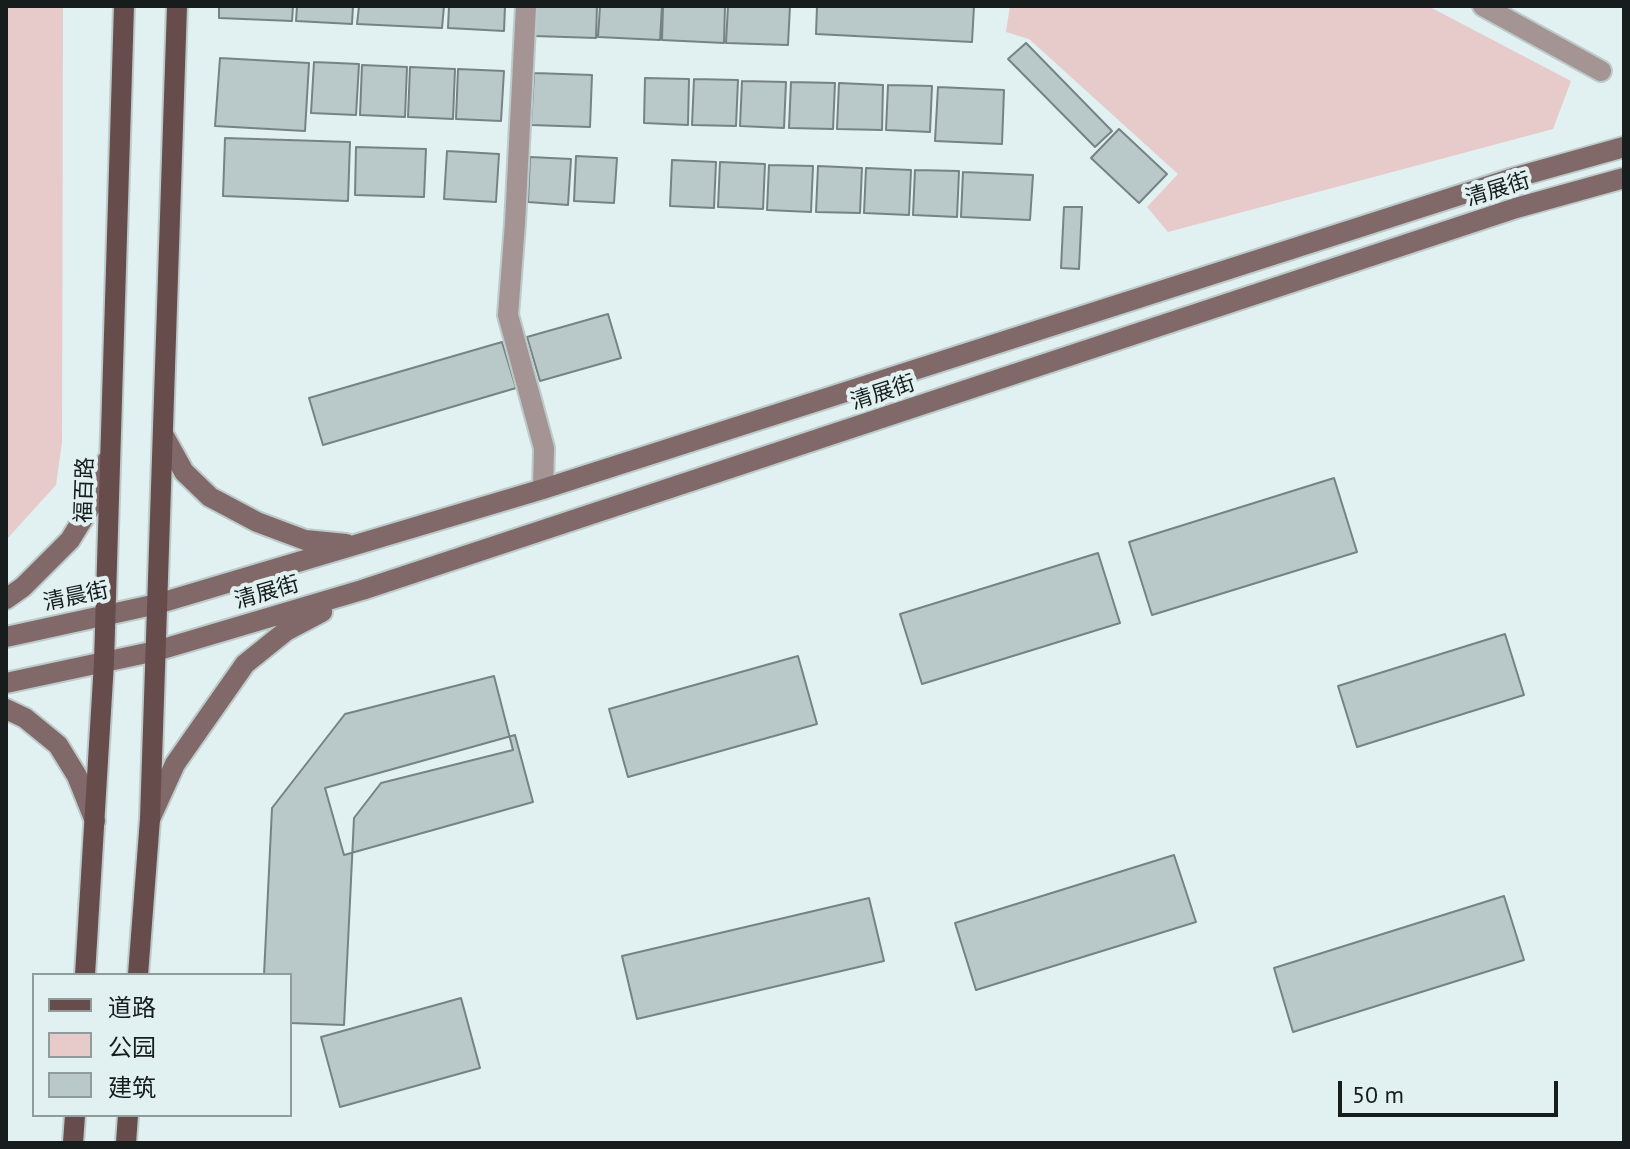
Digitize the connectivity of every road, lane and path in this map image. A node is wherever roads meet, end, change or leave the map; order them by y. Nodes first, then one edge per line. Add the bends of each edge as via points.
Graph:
1 (124, 6) edge
2 (177, 6) edge
3 (526, 6) edge
4 (1483, 6) edge
5 (1601, 71) dead end
6 (1624, 147) edge
7 (1624, 178) edge
8 (163, 434) junction
9 (110, 453) junction
10 (543, 489) junction
11 (357, 545) junction
12 (362, 590) junction
13 (6, 599) edge
14 (157, 604) junction
15 (105, 615) junction
16 (6, 637) edge
17 (156, 651) junction
18 (104, 662) junction
19 (6, 683) edge
20 (6, 709) edge
21 (150, 819) junction
22 (96, 825) junction
23 (85, 973) edge
24 (138, 973) edge
25 (75, 1117) edge
26 (128, 1117) edge
27 (73, 1143) edge
28 (126, 1143) edge

1 - 9 main road, 福百路
2 - 8 main road
3 - 10 street via 508,315 544,448
4 - 5 street
6 - 10 street, 清展街
7 - 12 street, 清展街 via 1516,208
8 - 11 street via 184,472 210,497 305,540
8 - 14 main road
9 - 13 street via 97,496 70,540
9 - 15 main road, 福百路
10 - 11 street, 清展街
11 - 14 street, 清展街
12 - 17 street, 清展街
12 - 21 street via 286,631 245,664 175,764
14 - 15 street, 清晨街
14 - 17 main road
15 - 16 street, 清晨街
15 - 18 main road, 福百路
17 - 18 street
17 - 21 main road
18 - 19 street
18 - 22 main road, 福百路
20 - 22 street via 58,745
21 - 24 main road
22 - 23 main road, 福百路
25 - 27 main road
26 - 28 main road

